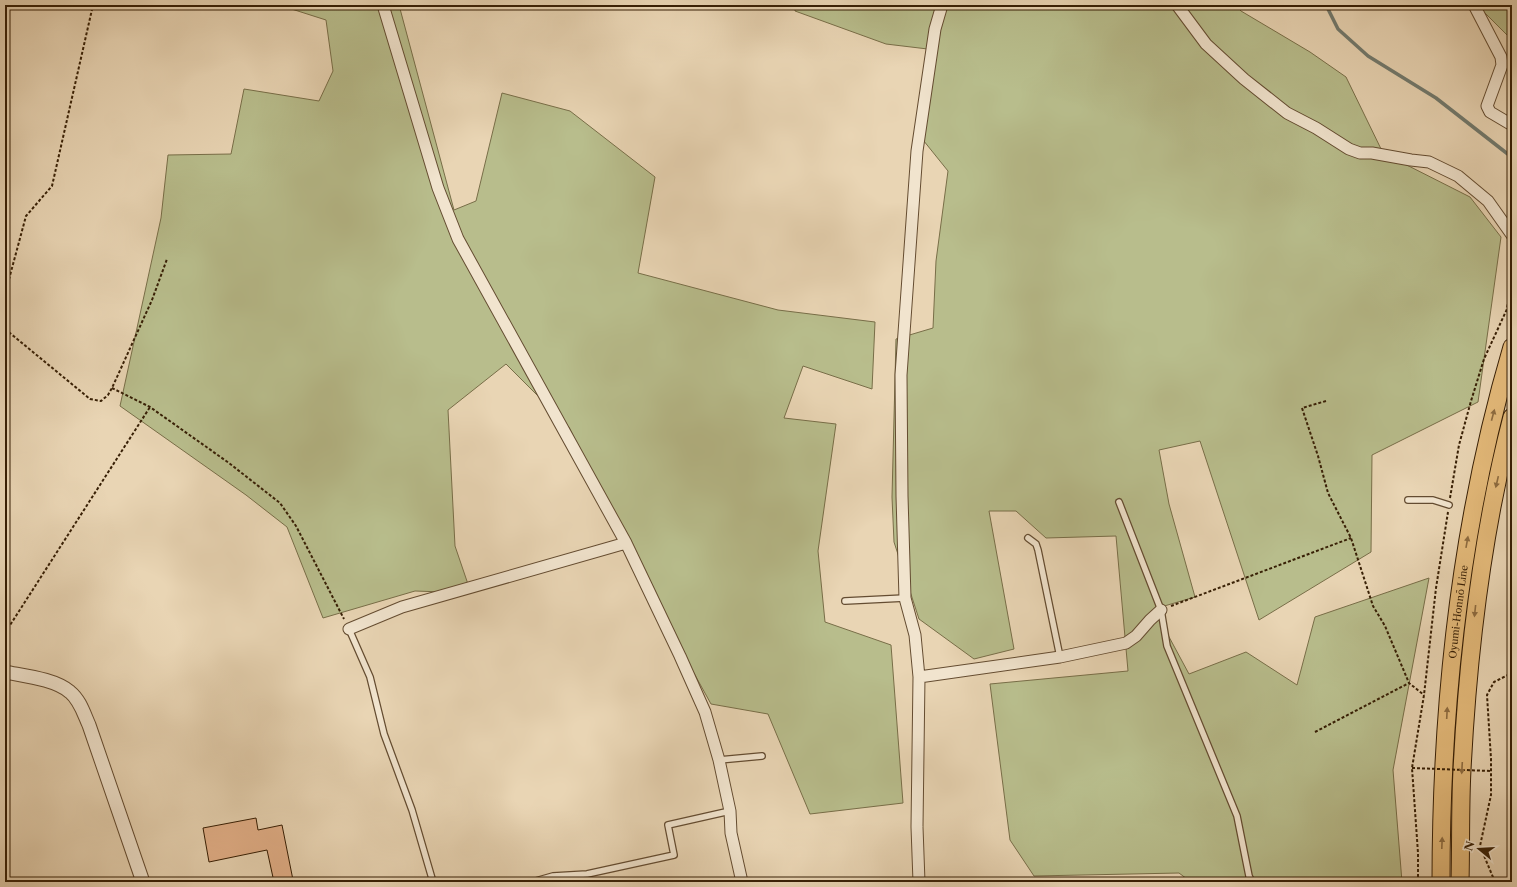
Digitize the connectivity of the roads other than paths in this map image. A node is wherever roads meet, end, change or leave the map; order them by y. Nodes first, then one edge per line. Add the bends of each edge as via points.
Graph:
1 (383, 5) edge
2 (942, 5) edge
3 (1177, 5) edge
4 (1474, 5) edge
5 (1512, 125) edge
6 (1512, 235) edge
7 (1512, 347) edge
8 (1512, 417) edge
9 (1408, 500) dead end
10 (1120, 502) dead end
11 (1449, 505) road end
12 (1028, 538) dead end
13 (626, 543) junction
14 (905, 598) junction
15 (846, 601) dead end
16 (1161, 610) junction
17 (349, 629) joint
18 (1060, 657) junction
19 (5, 672) edge
20 (919, 677) junction
21 (762, 756) dead end
22 (719, 760) junction
23 (730, 811) junction
24 (143, 882) edge
25 (433, 882) edge
26 (532, 882) edge
27 (742, 882) edge
28 (919, 882) edge
29 (1252, 882) edge
30 (1441, 882) edge
31 (1460, 882) edge

1 - 13 street via 438,188 458,239
2 - 14 street via 935,29 917,151 901,375
3 - 6 street via 1206,44 1244,79 1287,113 1349,149 1360,153 1429,162 1458,176 1488,201
4 - 5 street via 1501,58 1502,65 1487,106 1490,112
30 -> 7 main road, Oyumi-Honnō Line via 1448,692 1461,578 1490,429
8 -> 31 main road, Oyumi-Honnō Line via 1493,500 1479,579 1470,654 1462,771
9 - 11 lane via 1434,500
10 - 16 lane
12 - 18 lane via 1036,544 1038,550
13 - 17 street via 402,607
13 - 22 street via 702,705
14 - 15 lane
14 - 20 street via 914,635
16 - 18 street via 1126,643
16 - 29 lane via 1167,646 1237,816
17 - 25 lane via 370,677 384,734 412,810
18 - 20 street
19 - 24 street via 59,685 71,693 80,704
20 - 28 street
21 - 22 lane
22 - 23 street
23 - 26 lane via 668,825 674,855 587,874 553,876
23 - 27 street via 731,833

